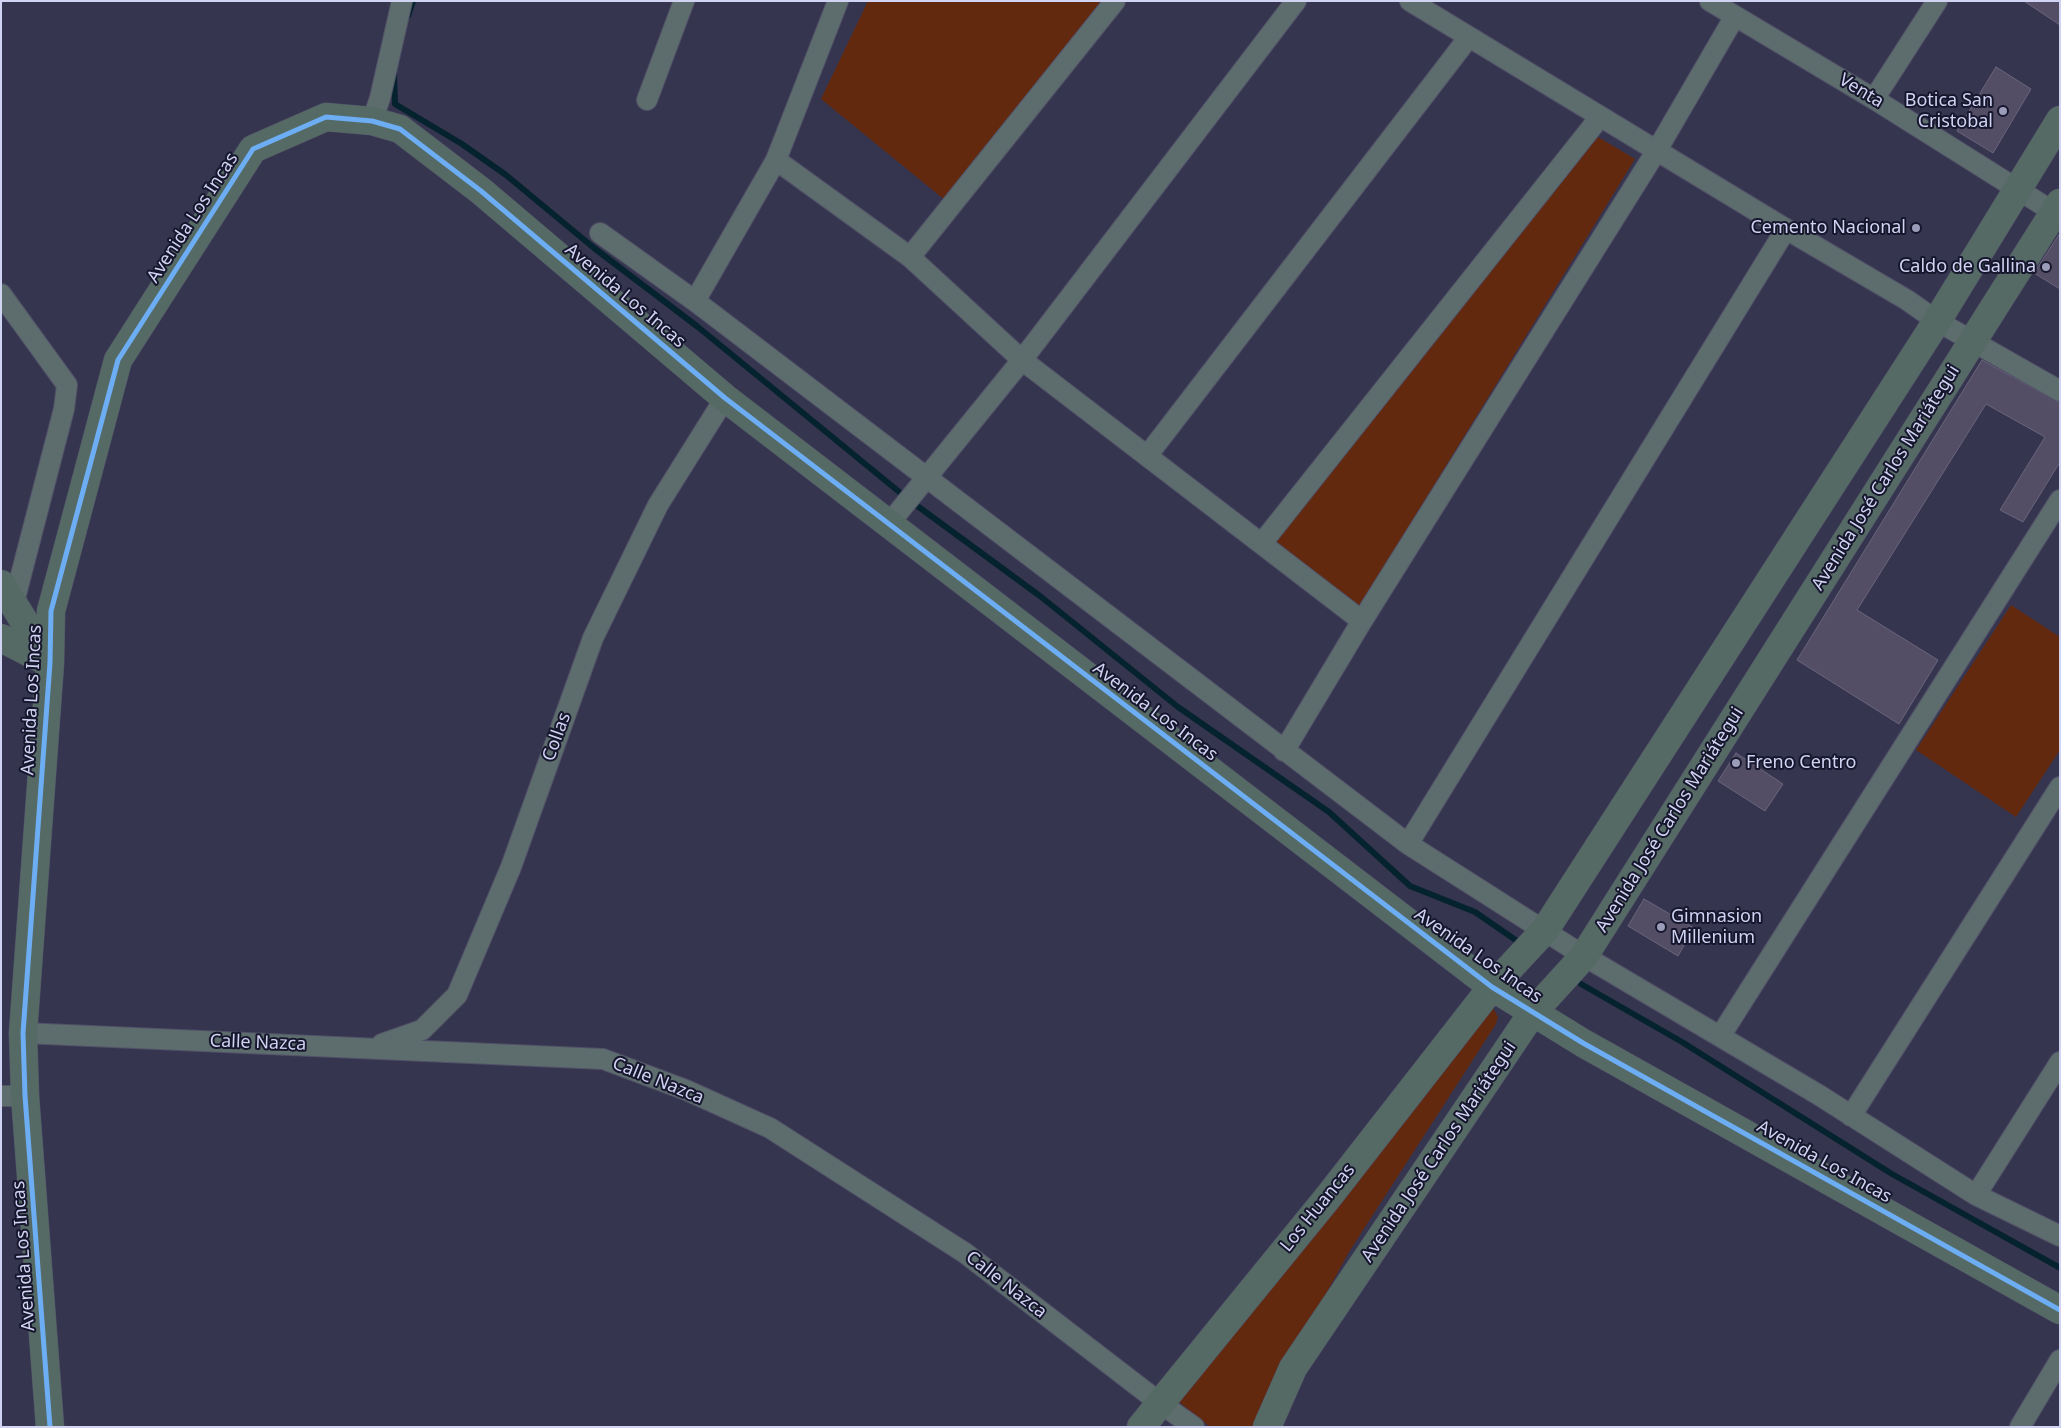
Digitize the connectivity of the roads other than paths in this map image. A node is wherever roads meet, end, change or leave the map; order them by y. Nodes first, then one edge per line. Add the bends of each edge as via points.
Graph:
1 (402, 1) edge
2 (684, 1) edge
3 (838, 1) edge
4 (1115, 1) edge
5 (1296, 1) edge
6 (1410, 1) edge
7 (1710, 1) edge
8 (1937, 1) edge
9 (1735, 16) junction
10 (1469, 37) junction
11 (1874, 99) junction
12 (647, 100) dead end
13 (1600, 117) junction
14 (372, 120) junction
15 (2060, 120) edge
16 (1657, 150) junction
17 (776, 160) junction
18 (2017, 189) junction
19 (2058, 210) edge
20 (1786, 229) junction
21 (600, 233) dead end
22 (910, 257) junction
23 (1, 294) edge
24 (695, 301) junction
25 (1937, 321) junction
26 (1973, 342) junction
27 (1022, 360) junction
28 (2060, 391) edge
29 (725, 398) junction
30 (1147, 456) junction
31 (926, 478) junction
32 (2060, 500) edge
33 (888, 525) junction
34 (1262, 543) junction
35 (8, 593) edge
36 (1362, 621) junction
37 (1, 638) edge
38 (50, 663) junction
39 (1284, 751) junction
40 (2060, 787) edge
41 (1408, 844) junction
42 (1544, 930) junction
43 (1584, 956) junction
44 (1492, 987) junction
45 (1533, 1012) junction
46 (23, 1033) junction
47 (1721, 1035) junction
48 (372, 1048) junction
49 (2060, 1062) edge
50 (13, 1096) edge
51 (1851, 1116) junction
52 (1976, 1194) junction
53 (2060, 1236) edge
54 (2060, 1310) edge
55 (2060, 1360) edge
56 (1160, 1403) junction
57 (2026, 1425) edge
58 (50, 1427) edge
59 (1141, 1427) edge
60 (1194, 1427) edge
61 (1267, 1427) edge

1 - 14 street
2 - 12 street
3 - 17 street
4 - 22 street
5 - 27 street
6 - 10 street
7 - 9 street, Venta
8 - 11 street
9 - 11 street, Venta
9 - 16 street
10 - 13 street
10 - 30 street
11 - 18 street, Venta
13 - 16 street
13 - 34 street
14 - 29 street, Avenida Los Incas via 400,129 481,191
14 - 38 street, Avenida Los Incas via 326,117 253,150 118,360 51,611
15 - 18 street
16 - 20 street
16 - 36 street
17 - 22 street
17 - 24 street
18 - 19 street, Venta
18 - 25 street
19 - 26 street, Avenida José Carlos Mariátegui
20 - 25 street
20 - 41 street
21 - 24 street
22 - 27 street
23 - 35 street via 67,385 64,409
24 - 31 street
25 - 26 street
25 - 42 street
26 - 28 street
26 - 43 street, Avenida José Carlos Mariátegui
27 - 30 street
27 - 31 street
29 - 33 street, Avenida Los Incas
29 - 48 street, Collas via 658,505 593,638 510,867 457,995 422,1030
30 - 34 street
31 - 33 street
31 - 39 street
32 - 47 street
33 - 44 street, Avenida Los Incas
34 - 36 street
35 - 38 street
36 - 39 street
37 - 38 street
38 - 46 street, Avenida Los Incas
39 - 41 street
40 - 51 street
41 - 42 street
42 - 43 street
42 - 44 street
43 - 45 street, Avenida José Carlos Mariátegui
43 - 47 street
44 - 45 street, Avenida Los Incas
44 - 56 street, Los Huancas via 1329,1196
45 - 54 street, Avenida Los Incas
45 - 61 street, Avenida José Carlos Mariátegui via 1293,1368
46 - 48 street, Calle Nazca
46 - 50 street, Avenida Los Incas
47 - 51 street
48 - 56 street, Calle Nazca via 603,1059 686,1090 770,1128 965,1252
49 - 52 street
50 - 58 street, Avenida Los Incas
51 - 52 street
52 - 53 street
55 - 57 street
56 - 59 street, Los Huancas
56 - 60 street, Calle Nazca

